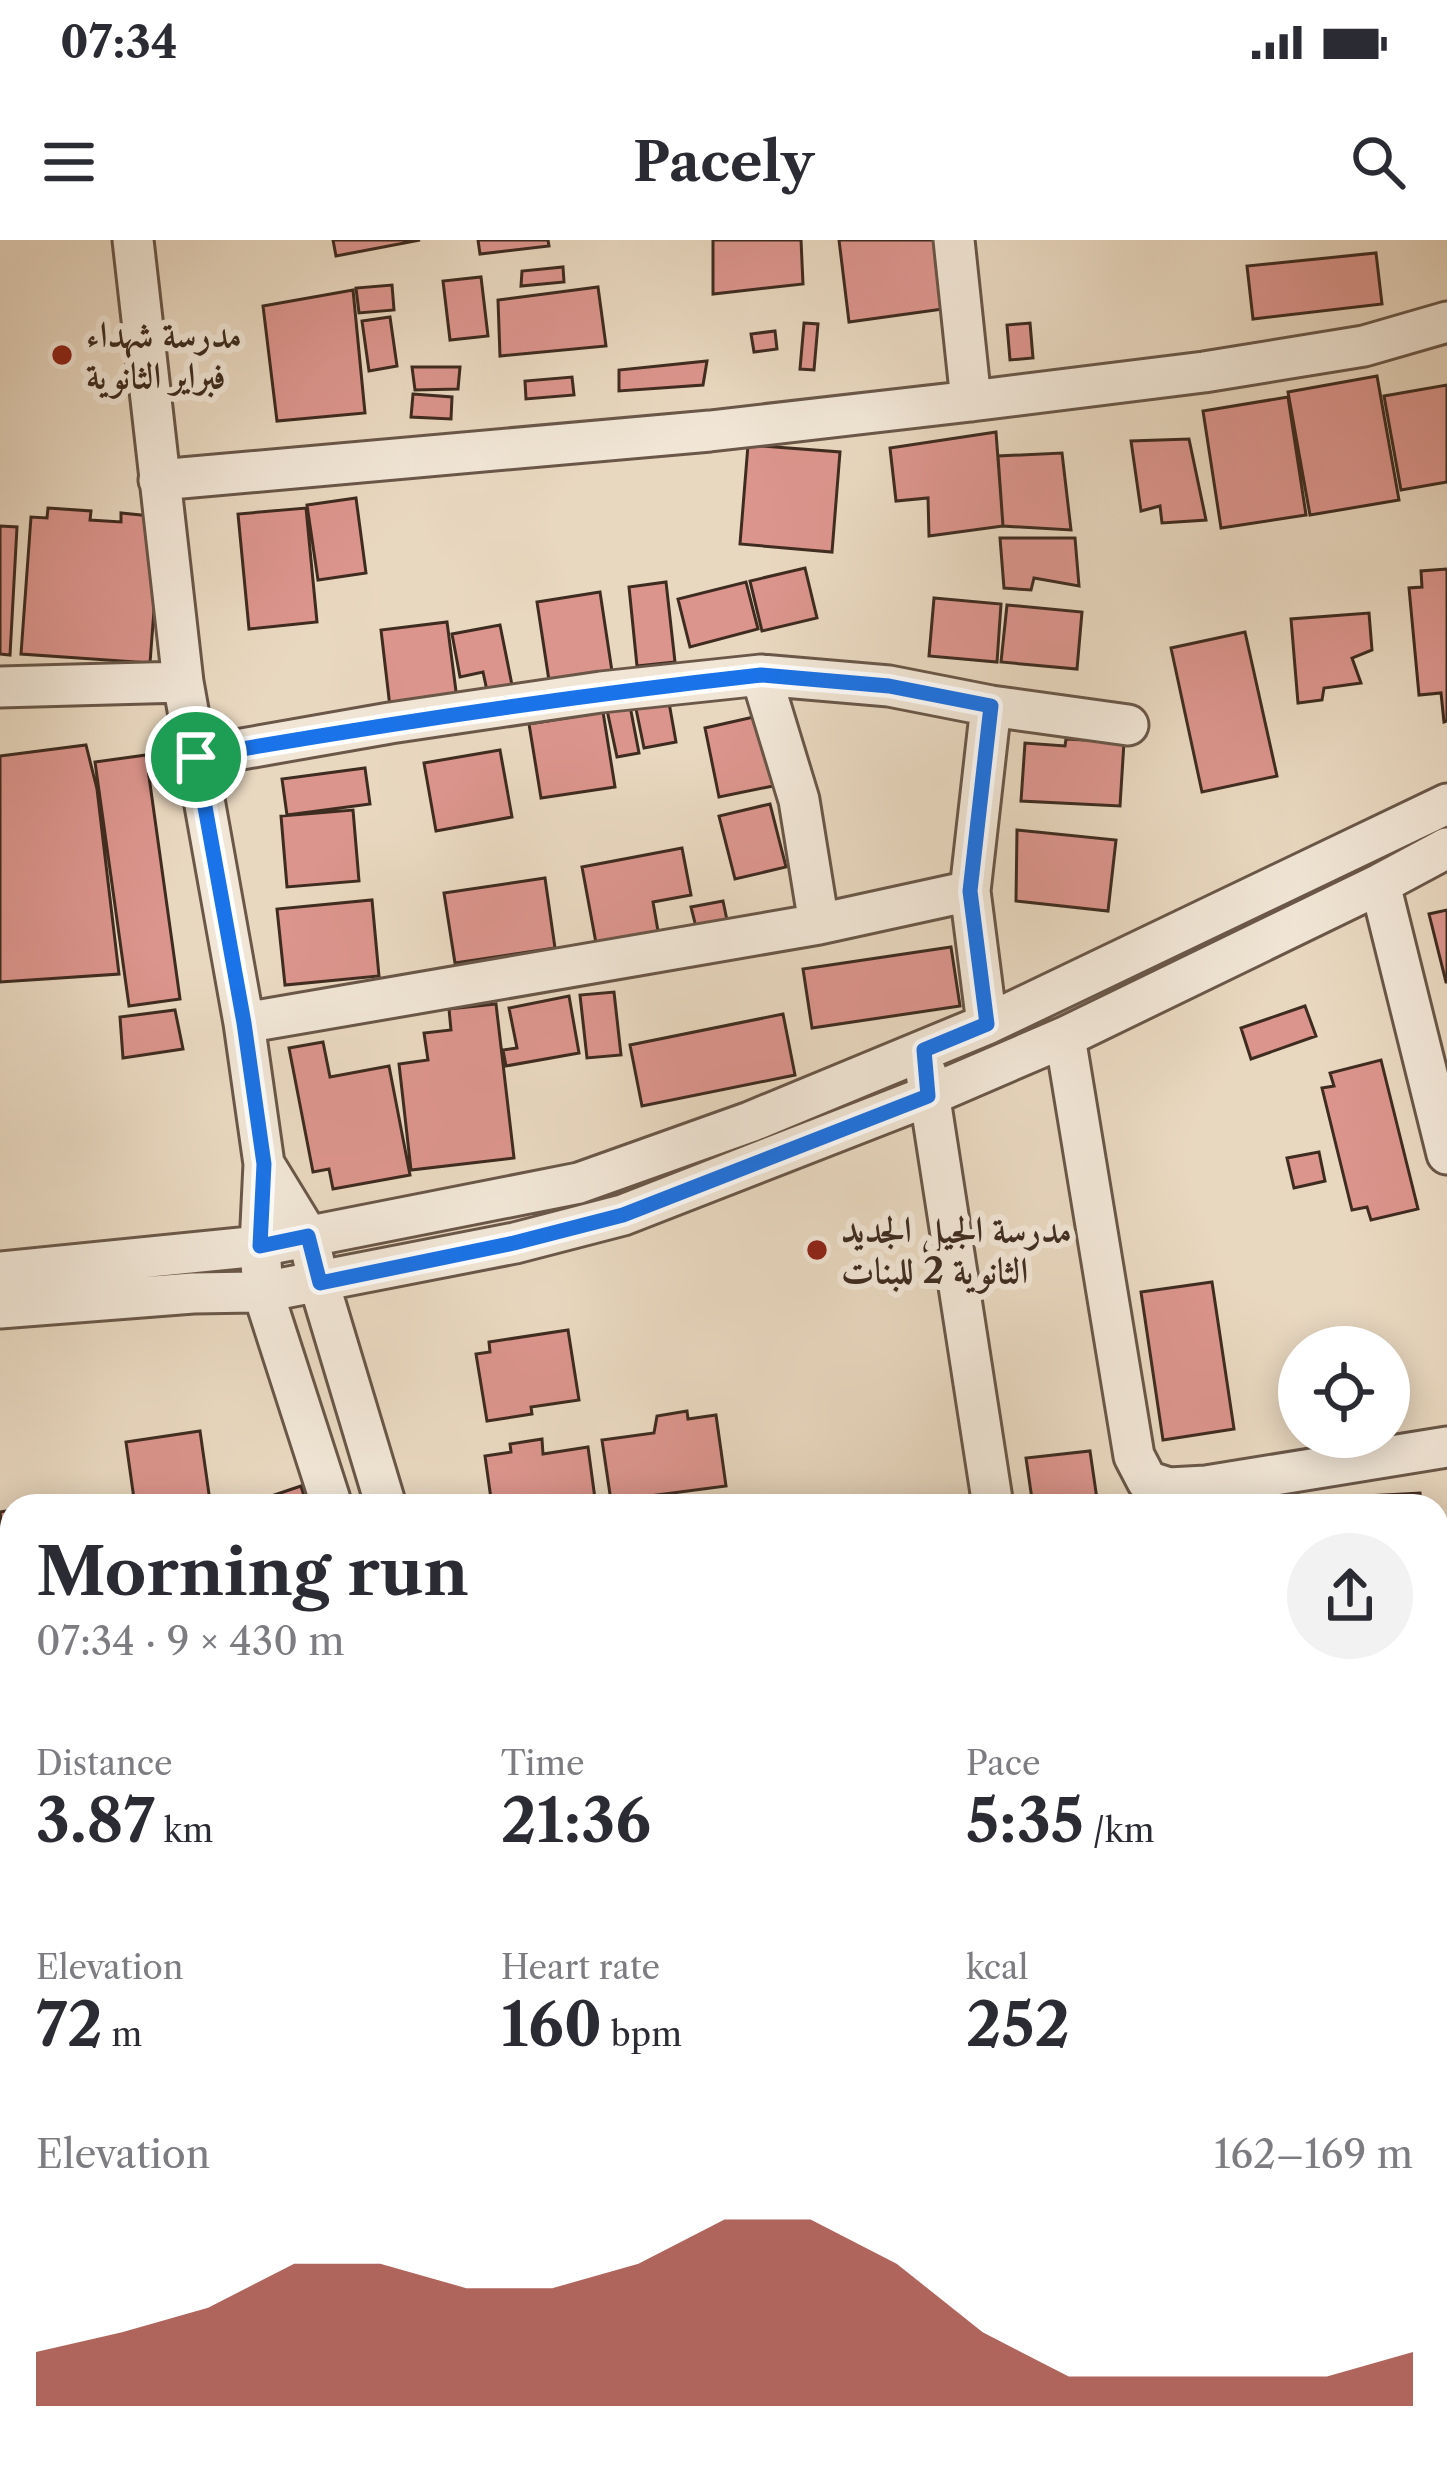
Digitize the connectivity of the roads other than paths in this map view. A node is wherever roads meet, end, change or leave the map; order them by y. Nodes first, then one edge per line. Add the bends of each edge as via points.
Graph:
1 (133, 240) edge
2 (954, 240) edge
3 (1447, 322) edge
4 (971, 401) junction
5 (159, 480) junction
6 (761, 675) junction
7 (183, 682) junction
8 (0, 687) edge
9 (991, 706) junction
10 (1128, 725) dead end
11 (196, 757) junction
12 (1447, 804) edge
13 (1447, 848) edge
14 (1380, 884) junction
15 (970, 891) junction
16 (820, 924) junction
17 (244, 1023) junction
18 (987, 1024) junction
19 (1065, 1037) junction
20 (924, 1050) junction
21 (928, 1096) junction
22 (1447, 1154) edge
23 (264, 1164) junction
24 (308, 1236) junction
25 (260, 1246) junction
26 (0, 1272) edge
27 (320, 1283) junction
28 (263, 1292) junction
29 (0, 1308) edge
30 (1447, 1447) edge
31 (328, 1494) edge
32 (382, 1494) edge
33 (992, 1494) edge

1 - 5 street
2 - 4 street
3 - 4 street via 1364,346
4 - 5 street
5 - 7 street
6 - 9 street via 889,686
6 - 11 street via 601,692
6 - 16 street via 799,800
7 - 8 street
7 - 11 street
9 - 10 street
9 - 15 street
11 - 17 street
12 - 18 street
13 - 14 street
14 - 19 street
14 - 22 street
15 - 16 street
15 - 18 street
16 - 17 street
17 - 23 street
18 - 20 street
19 - 21 street
19 - 30 street via 1134,1456 1147,1481 1206,1486
20 - 21 street
20 - 24 street via 579,1183
21 - 27 street via 623,1215
21 - 33 street
23 - 24 street
23 - 25 street
24 - 25 street
24 - 27 street
25 - 26 street
25 - 28 street
27 - 28 street
27 - 32 street
28 - 29 street
28 - 31 street

